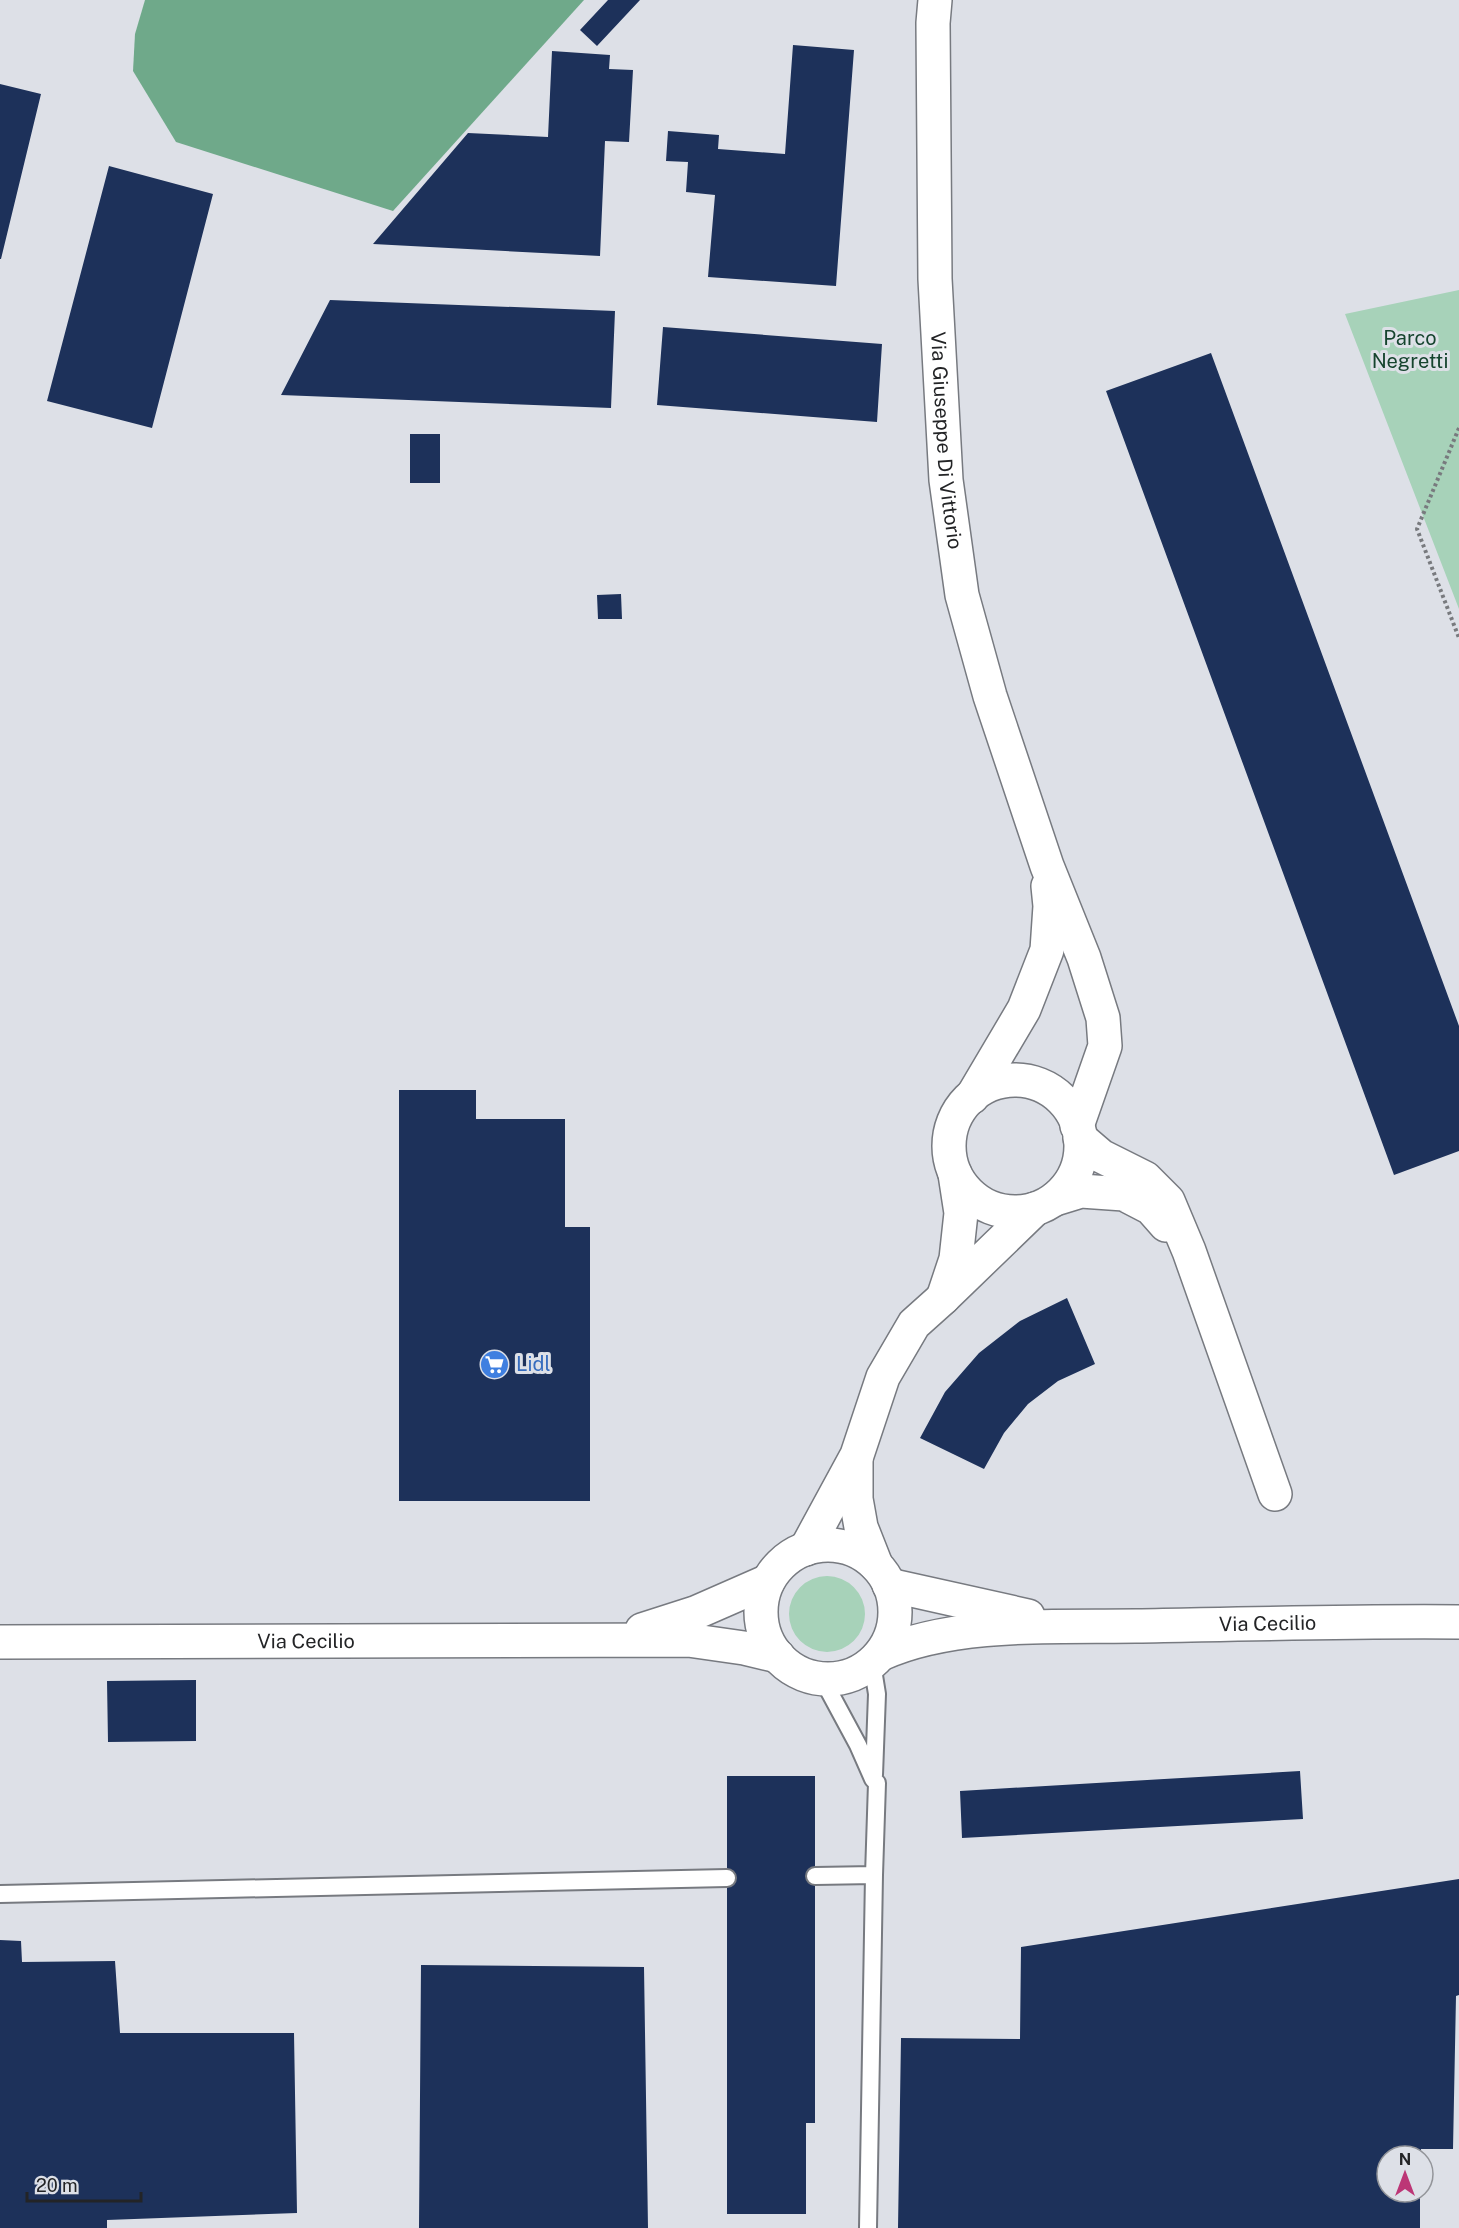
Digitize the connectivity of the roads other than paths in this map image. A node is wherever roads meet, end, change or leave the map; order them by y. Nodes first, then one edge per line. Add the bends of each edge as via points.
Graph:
1 (935, 0) edge
2 (1047, 866) junction
3 (972, 1097) junction
4 (1079, 1132) junction
5 (955, 1173) junction
6 (1045, 1204) junction
7 (1189, 1251) junction
8 (943, 1298) junction
9 (857, 1455) junction
10 (1275, 1494) dead end
11 (806, 1549) junction
12 (883, 1575) junction
13 (768, 1581) junction
14 (1459, 1622) edge
15 (1076, 1627) junction
16 (612, 1639) junction
17 (0, 1642) edge
18 (778, 1656) junction
19 (877, 1658) junction
20 (823, 1680) junction
21 (873, 1779) junction
22 (874, 1875) junction
23 (815, 1876) dead end
24 (727, 1878) dead end
25 (0, 1894) edge
26 (868, 2228) edge

1 - 2 street, Via Giuseppe Di Vittorio via 935,279 946,480 962,595 990,696
2 - 3 street, Via Giuseppe Di Vittorio via 1047,950 1024,1009
2 - 4 street, Via Giuseppe Di Vittorio via 1103,1018 1105,1046
3 - 4 street via 998,1083 1019,1080 1041,1086 1060,1098 1074,1116
3 - 5 street via 952,1123 948,1143
4 - 6 street via 1079,1161 1071,1182
4 - 7 street via 1101,1156 1145,1178 1168,1201
5 - 6 street via 975,1199 993,1209 1014,1212
5 - 8 street via 961,1213 956,1259
6 - 7 street via 1081,1191 1124,1194 1151,1208
6 - 8 street
7 - 10 street
8 - 9 street via 914,1324 883,1377
9 - 11 street
9 - 12 street via 856,1499 861,1527
11 - 12 street via 823,1545 858,1551
11 - 13 street via 778,1567
12 - 15 street, Via Cecilio
12 - 19 street via 895,1602 895,1619 891,1637
13 - 16 street, Via Cecilio via 695,1613
13 - 18 street via 762,1597 763,1630
14 - 15 street, Via Cecilio
15 - 19 street, Via Cecilio via 984,1629 902,1645
16 - 17 street, Via Cecilio
16 - 18 street, Via Cecilio via 688,1640
18 - 20 street via 803,1675
19 - 20 street via 846,1677
19 - 21 lane
20 - 21 lane
21 - 22 lane via 878,1783
22 - 23 lane
22 - 26 lane
24 - 25 lane

